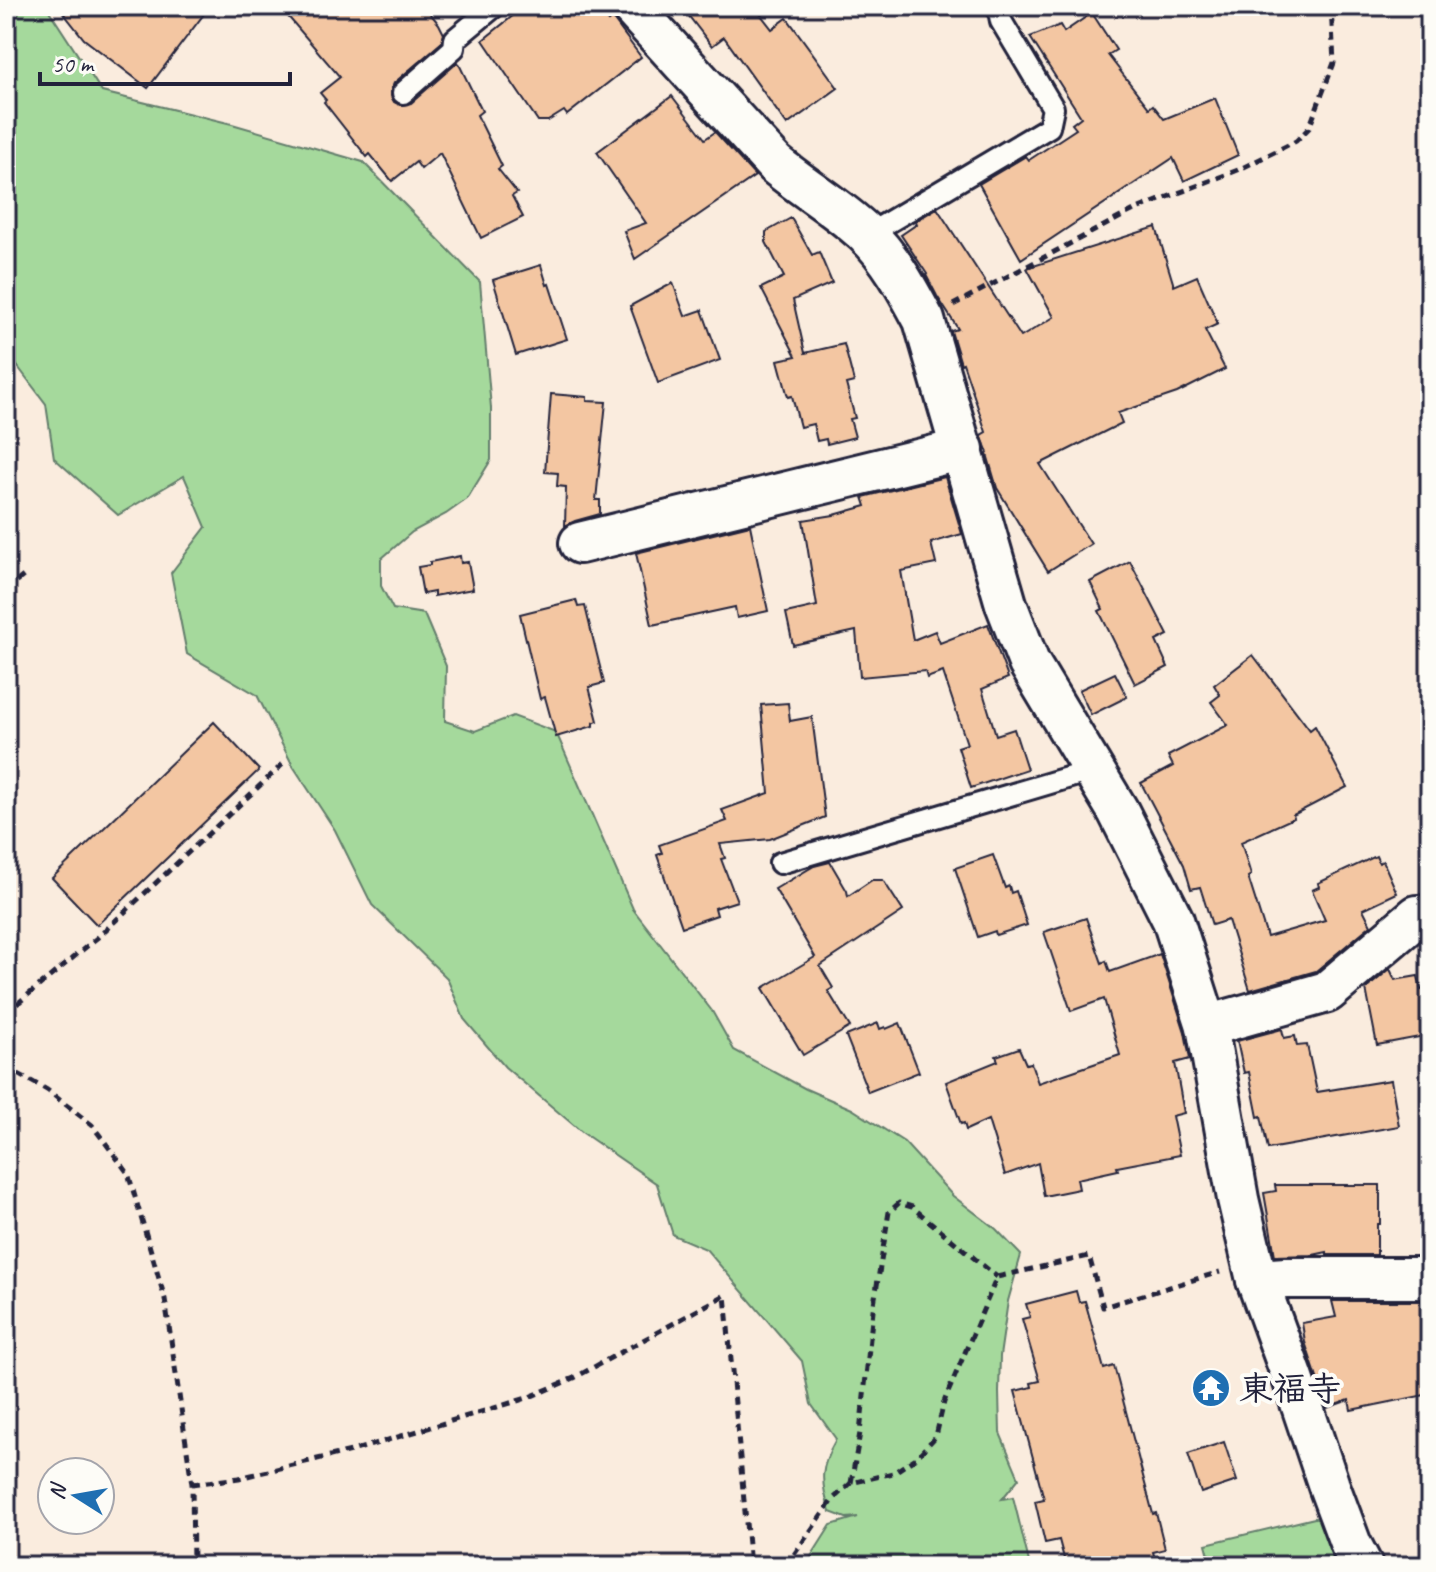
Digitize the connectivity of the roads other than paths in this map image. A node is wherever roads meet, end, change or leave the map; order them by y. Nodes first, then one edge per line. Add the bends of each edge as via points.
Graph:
1 (495, 6) edge
2 (631, 6) edge
3 (998, 6) edge
4 (403, 93) dead end
5 (867, 235) junction
6 (963, 449) junction
7 (580, 543) dead end
8 (1094, 770) junction
9 (780, 863) dead end
10 (1417, 916) dead end
11 (1207, 1026) junction
12 (1255, 1271) junction
13 (1430, 1278) edge
14 (1362, 1566) edge

1 - 4 lane
2 - 5 street via 775,164
3 - 5 lane via 1001,21 1053,108 1049,127
5 - 6 street via 902,280 924,320
6 - 7 street
6 - 8 street via 1006,604 1029,663
8 - 9 lane
8 - 11 street via 1173,920
10 - 11 street via 1327,992
11 - 12 street
12 - 13 street via 1286,1278
12 - 14 street

